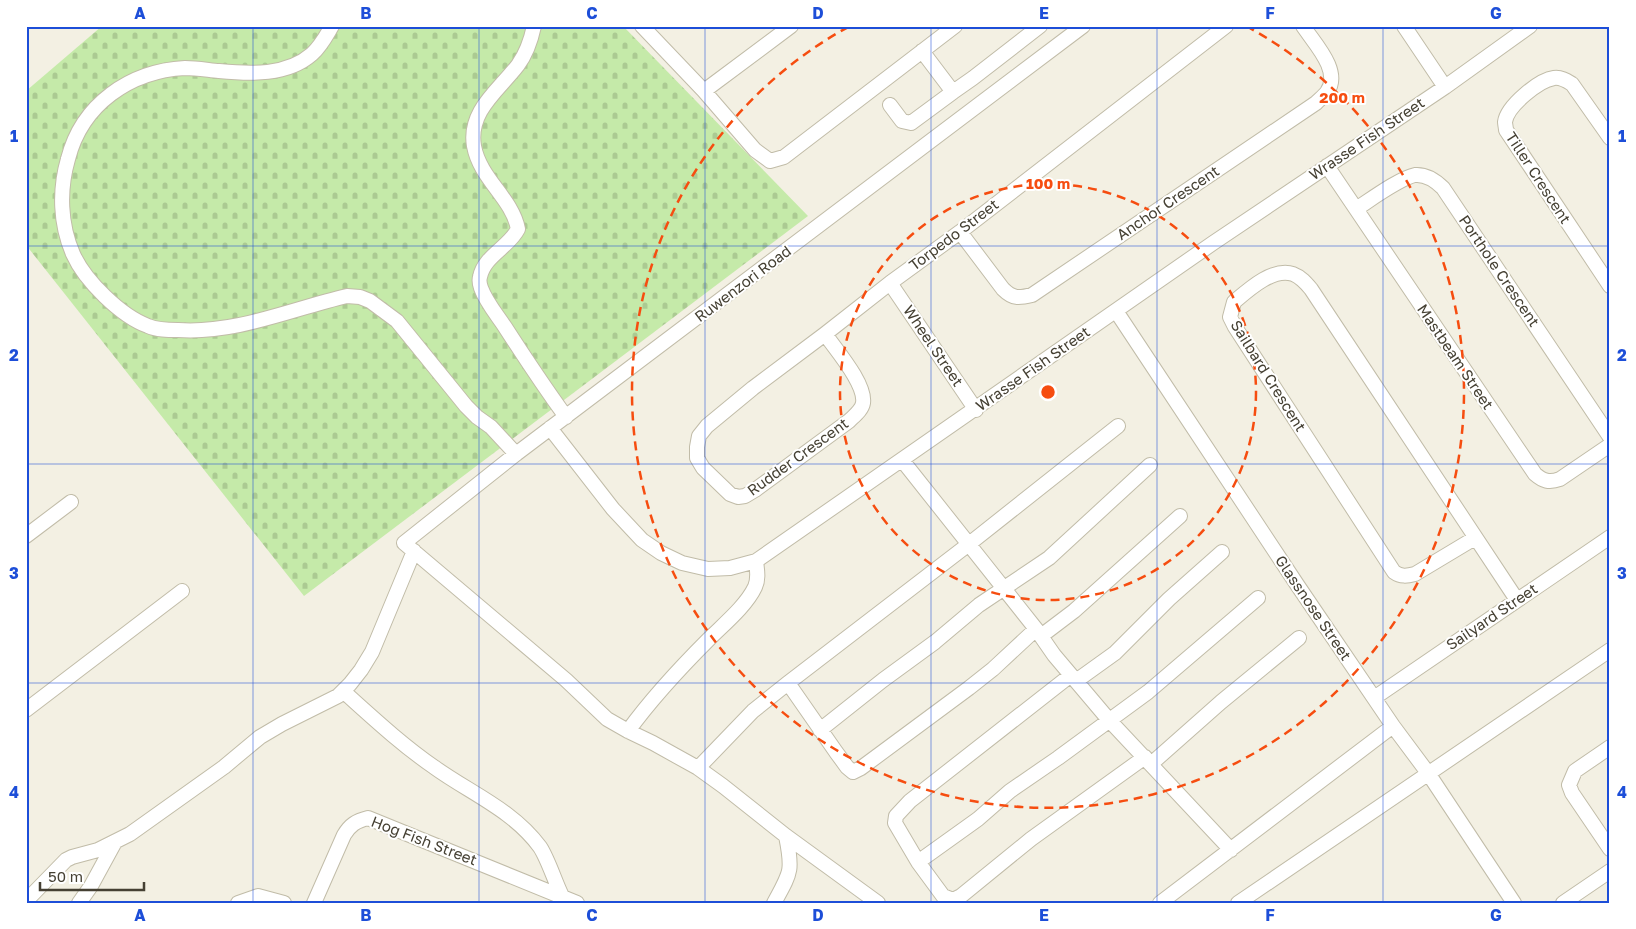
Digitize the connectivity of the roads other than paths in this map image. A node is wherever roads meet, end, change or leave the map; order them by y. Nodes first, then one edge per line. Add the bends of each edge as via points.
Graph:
1 (332, 26) edge
2 (534, 26) edge
3 (642, 26) edge
4 (791, 26) edge
5 (955, 26) edge
6 (1040, 26) edge
7 (1083, 26) edge
8 (1226, 26) edge
9 (1303, 26) edge
10 (1404, 26) edge
11 (1530, 26) edge
12 (922, 51) junction
13 (1445, 87) junction
14 (704, 92) junction
15 (953, 92) junction
16 (890, 106) dead end
17 (1610, 138) edge
18 (1327, 166) junction
19 (1356, 209) junction
20 (960, 232) junction
21 (890, 283) junction
22 (1610, 286) edge
23 (1116, 311) junction
24 (825, 334) junction
25 (976, 410) junction
26 (566, 417) junction
27 (707, 426) joint
28 (1118, 426) dead end
29 (550, 428) junction
30 (1610, 437) edge
31 (1610, 446) edge
32 (516, 454) junction
33 (902, 460) junction
34 (1150, 465) dead end
35 (71, 502) dead end
36 (1180, 516) dead end
37 (26, 536) edge
38 (1610, 537) edge
39 (1475, 538) junction
40 (970, 544) junction
41 (409, 547) junction
42 (1222, 552) dead end
43 (756, 561) junction
44 (1003, 589) junction
45 (182, 591) dead end
46 (1258, 598) dead end
47 (1517, 600) junction
48 (1038, 632) junction
49 (1299, 638) dead end
50 (1610, 650) edge
51 (1074, 678) junction
52 (788, 683) junction
53 (343, 692) junction
54 (1374, 698) junction
55 (27, 708) edge
56 (1109, 720) junction
57 (1394, 726) junction
58 (820, 730) junction
59 (628, 731) junction
60 (1610, 746) edge
61 (1148, 761) junction
62 (698, 768) junction
63 (1428, 773) junction
64 (786, 836) junction
65 (115, 842) junction
66 (1610, 848) edge
67 (1231, 850) junction
68 (918, 862) junction
69 (1610, 871) edge
70 (562, 896) junction
71 (26, 901) edge
72 (79, 903) edge
73 (238, 903) edge
74 (284, 903) edge
75 (314, 903) edge
76 (577, 903) edge
77 (774, 903) edge
78 (878, 903) edge
79 (1160, 903) edge
80 (1238, 903) edge
81 (1514, 903) edge
82 (1563, 903) edge

1 - 32 street via 312,54 295,65 272,72 239,73 185,68 160,72 140,77 105,98 81,128 64,174 62,205 65,233 74,256 86,276 115,306 132,320 150,327 197,332 224,329 347,296 360,296 397,321 466,406
2 - 26 street via 519,64 480,109 473,131 478,163 512,213 518,229 514,238 487,263 479,279 490,304
3 - 14 street
4 - 14 street
5 - 12 street
6 - 15 street
7 - 26 street, Ruwenzori Road
8 - 20 street, Torpedo Street
9 - 20 street, Anchor Crescent via 1328,63 1332,78 1328,91 1316,103 1032,295 1010,296
10 - 13 street
11 - 13 street, Wrasse Fish Street
12 - 14 street via 784,157 770,161 755,150
12 - 15 street
13 - 18 street, Wrasse Fish Street
15 - 16 street via 911,123 902,121
17 - 22 street, Tiller Crescent via 1572,84 1556,78 1536,85 1511,110 1505,123 1506,130
18 - 19 street, Mastbeam Street
18 - 23 street, Wrasse Fish Street
19 - 30 street, Porthole Crescent via 1415,175 1435,180 1449,196
19 - 31 street, Mastbeam Street via 1534,474 1552,482
20 - 21 street, Torpedo Street
21 - 24 street, Torpedo Street
21 - 25 street, Wheel Street
23 - 25 street, Wrasse Fish Street
23 - 54 street, Glassnose Street
24 - 27 street, Torpedo Street
24 - 27 street, Rudder Crescent via 862,392 860,410 849,421 756,490 738,497 720,485 698,458 699,436
25 - 33 street, Wrasse Fish Street
26 - 29 street, Ruwenzori Road
28 - 40 street
29 - 32 street, Ruwenzori Road
29 - 43 street, Wrasse Fish Street via 613,510 642,540 661,553 682,563 708,569 730,568
32 - 41 street, Ruwenzori Road
33 - 40 street
33 - 43 street, Wrasse Fish Street
34 - 44 street via 1049,558
35 - 37 street
36 - 48 street via 1074,612
38 - 47 street, Sailyard Street
39 - 39 street, Sailbard Crescent via 1303,280 1281,272 1266,278 1234,302 1230,317 1235,327 1394,572 1403,576 1415,574
39 - 47 street, Sailbard Crescent
40 - 44 street
40 - 52 street
41 - 53 street via 372,652
41 - 59 street via 607,718
42 - 51 street via 1115,653
43 - 59 street via 758,578 748,597 673,676
44 - 48 street
44 - 58 street
45 - 55 street
46 - 56 street via 1148,692
47 - 54 street, Sailyard Street
48 - 51 street
48 - 58 street via 857,771 847,767
49 - 61 street
50 - 63 street
51 - 56 street
51 - 68 street via 902,808 895,823
52 - 58 street
52 - 62 street via 752,712
53 - 65 street via 260,738 189,793
53 - 70 street via 432,766 494,804 518,823 541,848
54 - 57 street, Glassnose Street
56 - 61 street
56 - 68 street
57 - 63 street, Glassnose Street
57 - 67 street
59 - 62 street
60 - 66 street via 1575,771 1569,785
61 - 67 street
61 - 68 street via 1030,838 954,900 943,896
62 - 64 street
63 - 80 street
63 - 81 street, Glassnose Street
64 - 77 street via 791,862 789,875
64 - 78 street
65 - 71 street via 66,860
65 - 72 street
67 - 79 street
69 - 82 street
70 - 75 street, Hog Fish Street via 368,818 349,826
70 - 76 street, Hog Fish Street
73 - 74 street via 258,896

